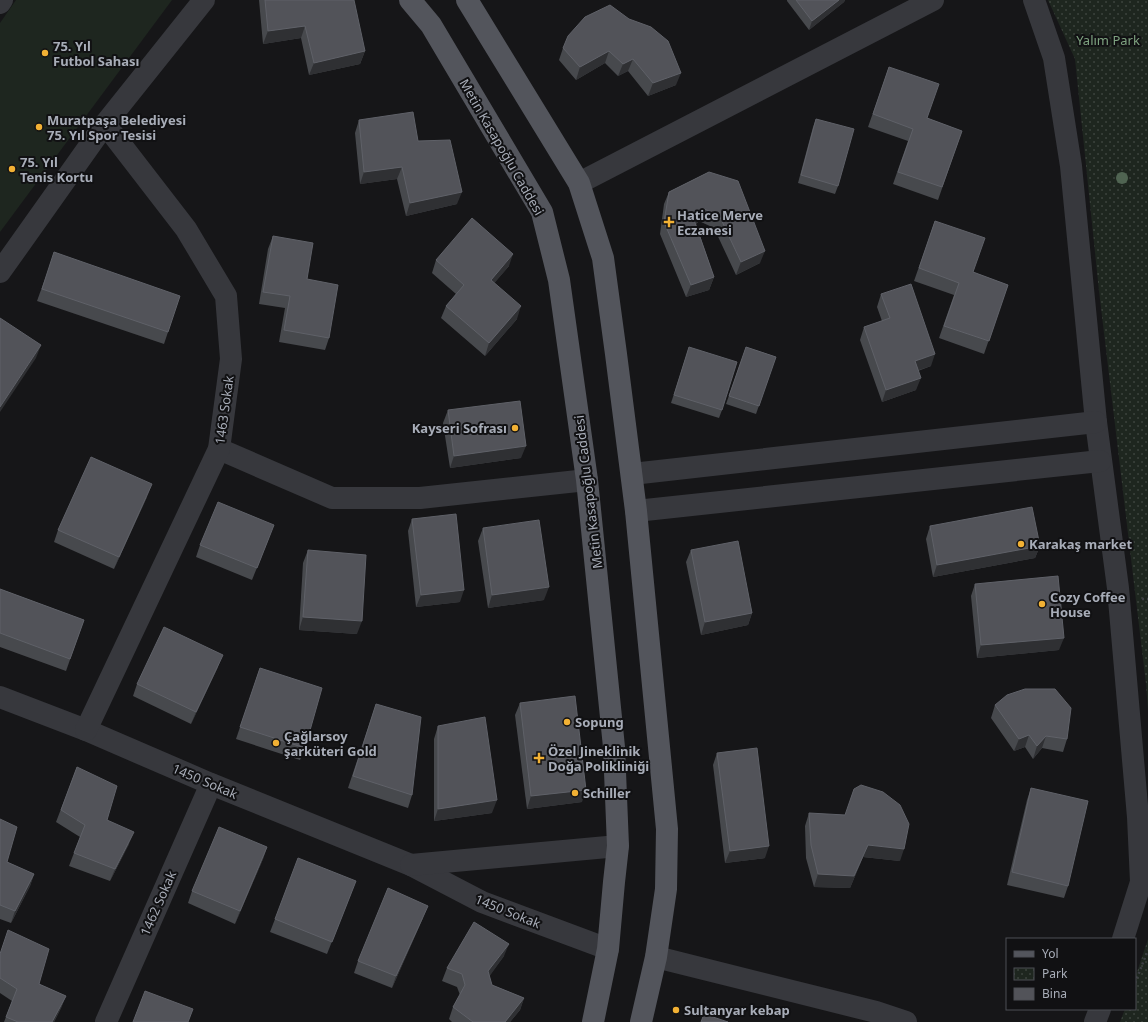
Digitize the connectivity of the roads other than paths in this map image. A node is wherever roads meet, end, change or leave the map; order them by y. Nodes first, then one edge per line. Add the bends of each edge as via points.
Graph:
1 (2, 0) edge
2 (204, 0) edge
3 (410, 0) edge
4 (467, 0) edge
5 (933, 0) edge
6 (1034, 0) edge
7 (0, 3) edge
8 (104, 124) junction
9 (579, 183) junction
10 (0, 272) edge
11 (1096, 422) junction
12 (219, 449) junction
13 (1100, 461) junction
14 (632, 474) junction
15 (587, 480) junction
16 (636, 511) junction
17 (0, 696) edge
18 (86, 730) junction
19 (211, 784) junction
20 (618, 846) junction
21 (411, 865) junction
22 (1123, 938) edge
23 (608, 950) junction
24 (656, 957) junction
25 (1100, 1010) edge
26 (106, 1022) edge
27 (593, 1022) edge
28 (641, 1022) edge
29 (906, 1022) edge
30 (1096, 1022) edge

1 - 7 street
2 - 8 street
3 - 15 main road, Metin Kasapoğlu Caddesi via 431,25 542,212 560,280
4 - 9 main road
5 - 9 street
6 - 11 street via 1054,58 1071,166
8 - 10 street
8 - 12 street, 1463 Sokak via 186,229 226,296 231,359
9 - 14 main road via 603,258
11 - 13 street
11 - 14 street
12 - 15 street via 332,498 420,498
12 - 18 street, 1463 Sokak
13 - 16 street
13 - 22 street via 1118,588 1138,817 1141,882
14 - 16 main road
15 - 20 main road, Metin Kasapoğlu Caddesi via 614,747
16 - 24 main road via 667,829 666,889
17 - 18 street, 1450 Sokak
18 - 19 street, 1450 Sokak
19 - 21 street, 1450 Sokak
19 - 26 street, 1462 Sokak
20 - 21 street, 1450 Sokak
20 - 23 main road, Metin Kasapoğlu Caddesi
21 - 23 street, 1450 Sokak via 482,902
23 - 27 main road, Metin Kasapoğlu Caddesi
24 - 28 main road
24 - 29 street via 876,1012
25 - 30 street

